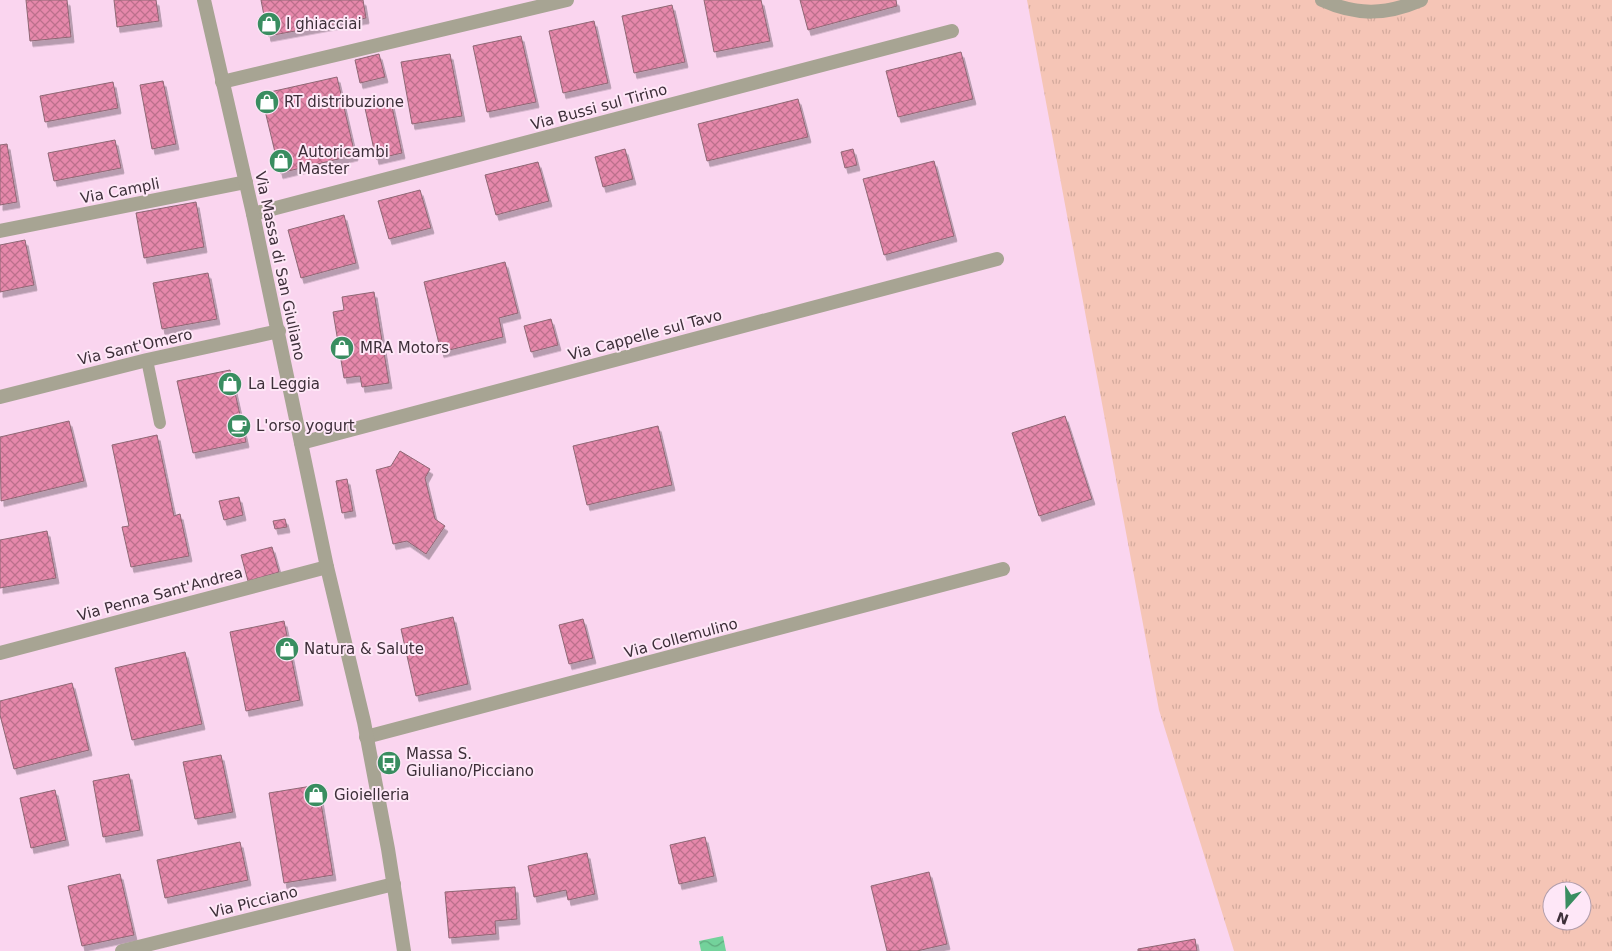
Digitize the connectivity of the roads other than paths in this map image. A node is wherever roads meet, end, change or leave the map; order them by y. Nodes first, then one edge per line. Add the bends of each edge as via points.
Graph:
1 (204, 0) edge
2 (567, 0) edge
3 (1322, 0) edge
4 (1421, 0) edge
5 (952, 31) dead end
6 (222, 82) junction
7 (246, 182) junction
8 (253, 214) junction
9 (0, 231) edge
10 (997, 259) dead end
11 (279, 331) junction
12 (147, 360) junction
13 (0, 397) edge
14 (160, 423) dead end
15 (301, 443) junction
16 (327, 567) junction
17 (1003, 569) dead end
18 (0, 653) edge
19 (366, 737) junction
20 (394, 884) junction
21 (122, 951) edge
22 (404, 951) edge

1 - 6 street, Via Massa di San Giuliano
2 - 6 street
3 - 4 street via 1367,12 1392,10
5 - 8 street, Via Bussi sul Tirino
6 - 7 street, Via Massa di San Giuliano
7 - 8 street, Via Massa di San Giuliano
7 - 9 street, Via Campli
8 - 11 street, Via Massa di San Giuliano
10 - 15 street, Via Cappelle sul Tavo
11 - 12 street, Via Sant'Omero
11 - 15 street, Via Massa di San Giuliano
12 - 13 street, Via Sant'Omero
12 - 14 lane
15 - 16 street, Via Massa di San Giuliano
16 - 18 street, Via Penna Sant'Andrea
16 - 19 street, Via Massa di San Giuliano
17 - 19 street, Via Collemulino
19 - 20 street, Via Massa di San Giuliano
20 - 21 street, Via Picciano
20 - 22 street, Via Massa di San Giuliano

